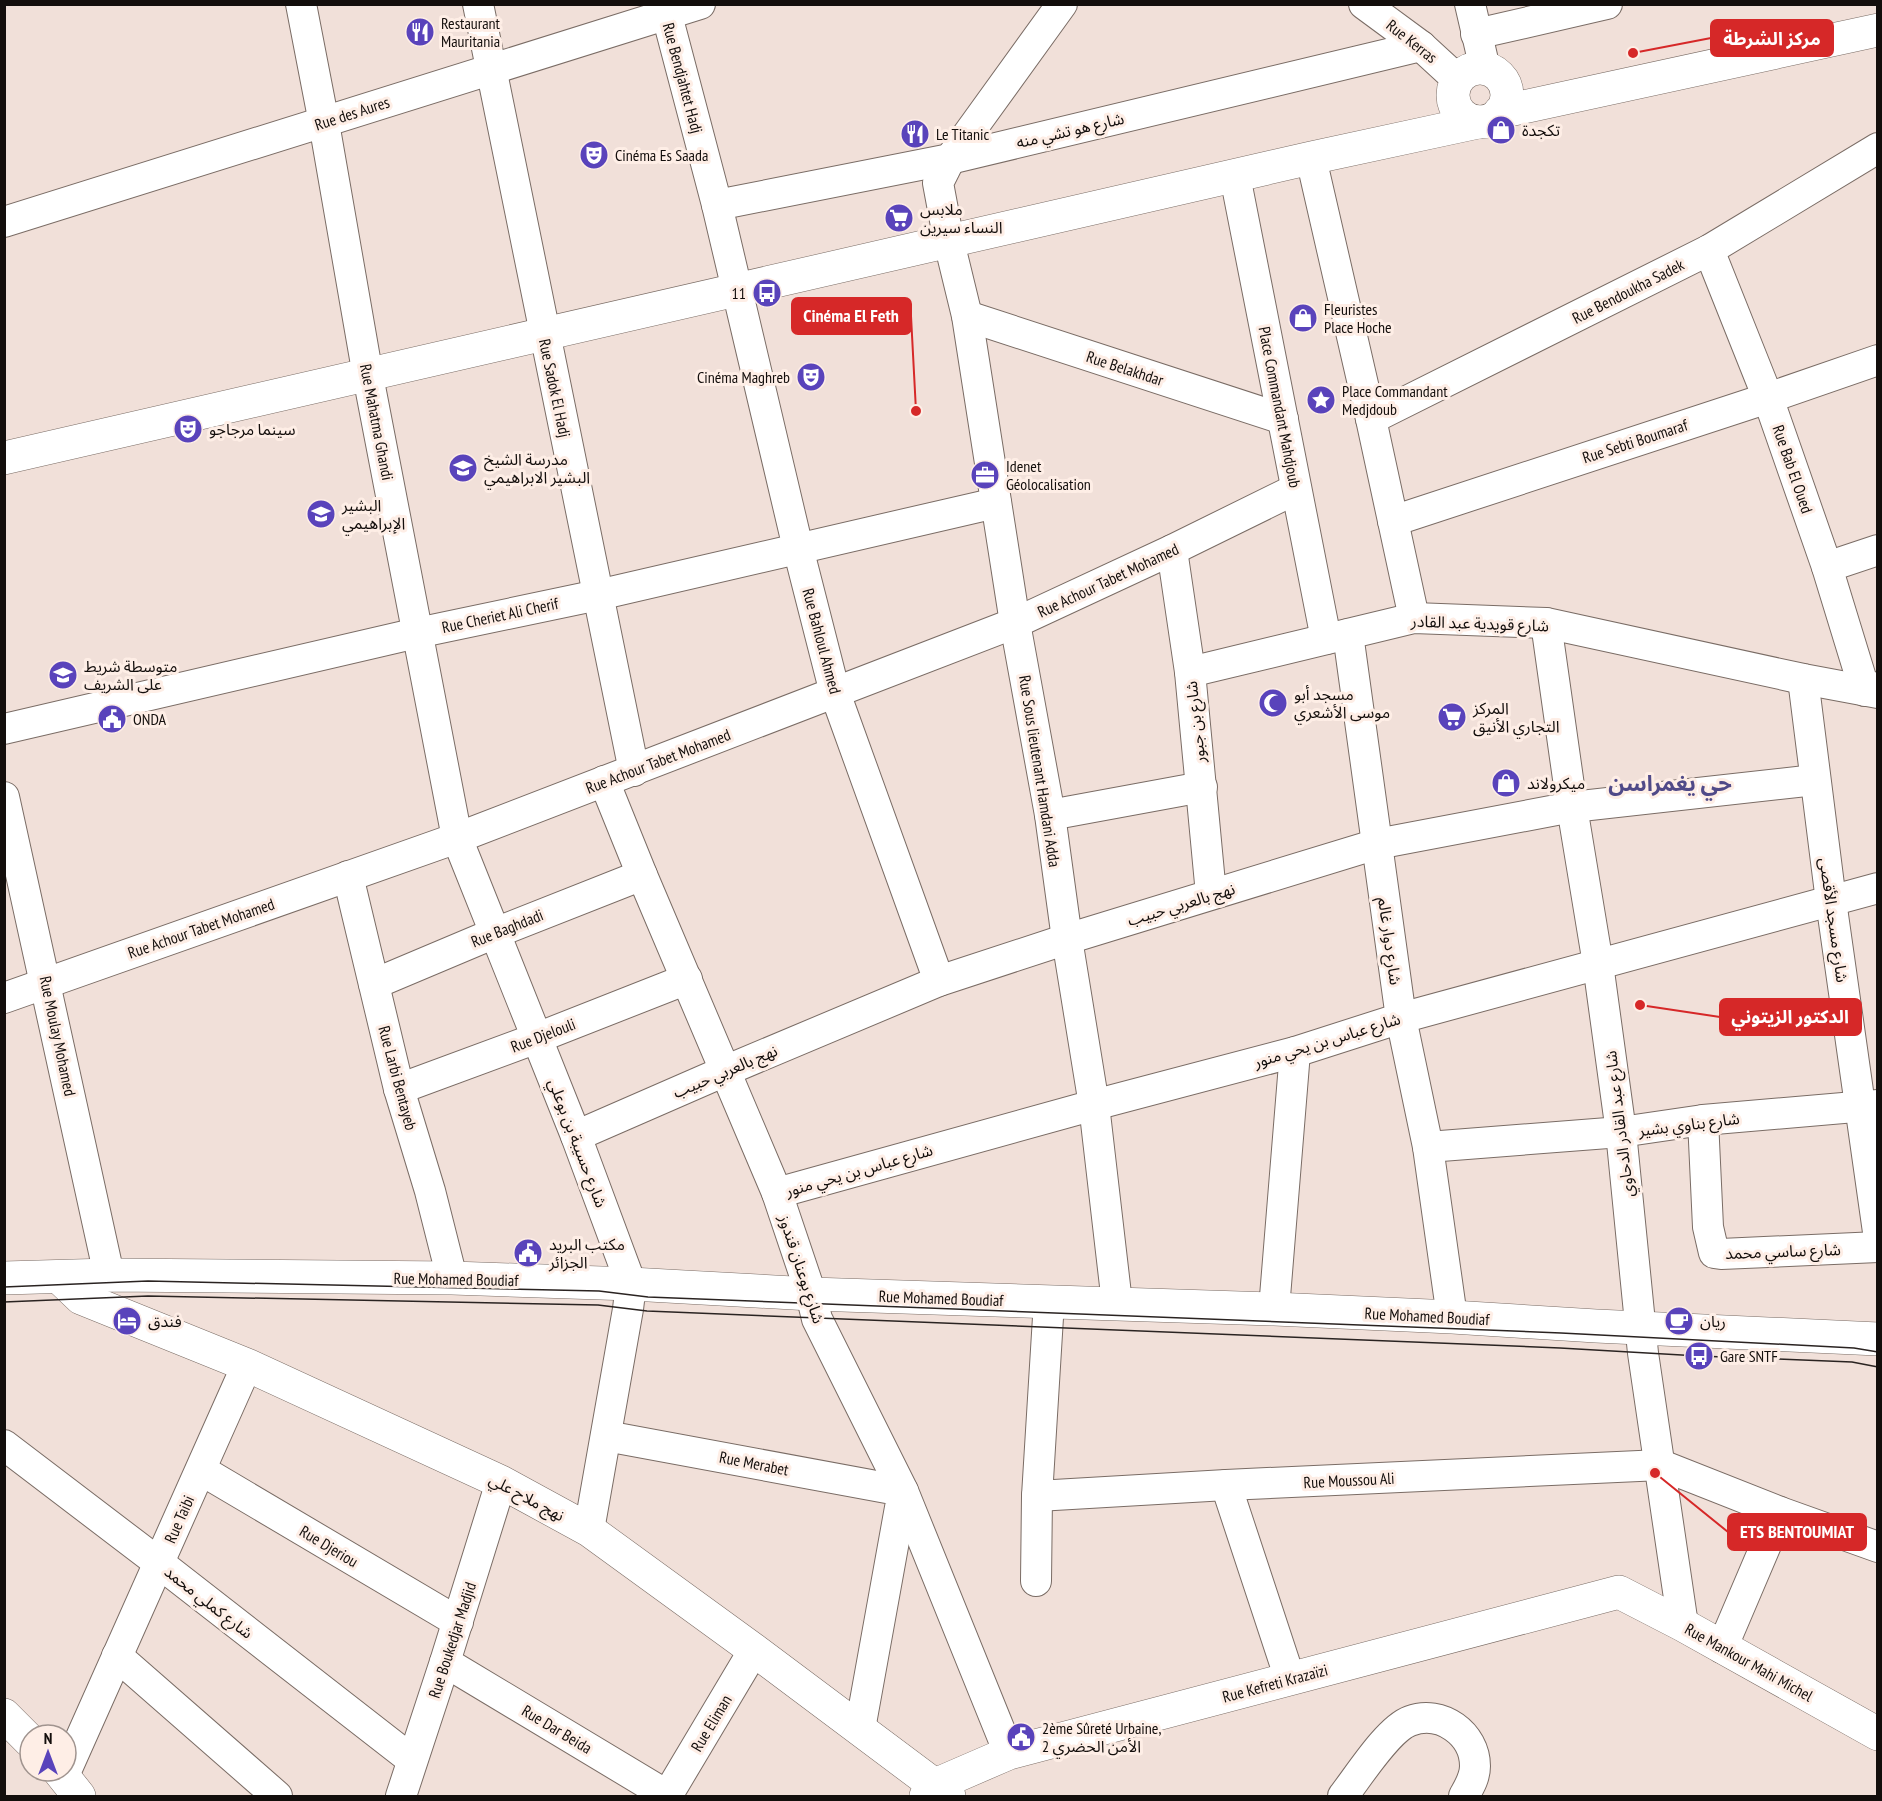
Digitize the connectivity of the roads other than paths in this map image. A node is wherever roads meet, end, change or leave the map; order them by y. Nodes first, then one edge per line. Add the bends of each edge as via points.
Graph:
1 (301, 4) edge
2 (478, 4) edge
3 (700, 4) edge
4 (1062, 4) edge
5 (1364, 4) edge
6 (1470, 4) edge
7 (1607, 4) edge
8 (666, 10) edge
9 (1878, 30) edge
10 (1476, 34) junction
11 (1421, 46) junction
12 (490, 69) junction
13 (1471, 74) junction
14 (1489, 117) junction
15 (324, 123) junction
16 (1878, 148) edge
17 (1311, 158) junction
18 (950, 159) junction
19 (1235, 176) junction
20 (717, 205) junction
21 (4, 222) edge
22 (949, 242) junction
23 (1709, 250) junction
24 (737, 291) junction
25 (967, 316) junction
26 (544, 335) junction
27 (1878, 360) edge
28 (368, 376) junction
29 (1768, 398) junction
30 (1282, 419) junction
31 (1371, 419) junction
32 (4, 458) edge
33 (1296, 489) junction
34 (996, 503) junction
35 (1393, 521) junction
36 (798, 548) junction
37 (1172, 550) junction
38 (1878, 550) edge
39 (1827, 567) junction
40 (598, 595) junction
41 (1414, 618) junction
42 (1015, 623) junction
43 (1546, 623) junction
44 (417, 633) junction
45 (1337, 637) junction
46 (1190, 672) junction
47 (1803, 679) junction
48 (1873, 690) edge
49 (835, 693) junction
50 (4, 729) edge
51 (634, 771) junction
52 (1815, 780) junction
53 (604, 781) junction
54 (1202, 787) junction
55 (4, 797) edge
56 (1572, 807) junction
57 (1050, 815) junction
58 (458, 838) junction
59 (1377, 844) junction
60 (642, 875) junction
61 (348, 876) junction
62 (1878, 888) edge
63 (1211, 894) junction
64 (1831, 901) junction
65 (495, 933) junction
66 (1067, 939) junction
67 (1598, 964) junction
68 (687, 979) junction
69 (939, 981) junction
70 (46, 982) junction
71 (374, 984) junction
72 (4, 998) edge
73 (1401, 1018) junction
74 (537, 1038) junction
75 (1295, 1052) junction
76 (724, 1071) junction
77 (399, 1089) junction
78 (1094, 1105) junction
79 (1869, 1105) edge
80 (1703, 1120) junction
81 (1621, 1132) junction
82 (576, 1136) junction
83 (1428, 1147) junction
84 (777, 1193) junction
85 (1878, 1232) edge
86 (1878, 1247) edge
87 (109, 1275) junction
88 (4, 1278) edge
89 (60, 1278) junction
90 (452, 1278) junction
91 (631, 1284) junction
92 (812, 1294) junction
93 (1048, 1301) junction
94 (1117, 1303) junction
95 (1274, 1309) junction
96 (1452, 1317) junction
97 (1641, 1328) junction
98 (1878, 1339) edge
99 (247, 1365) junction
100 (606, 1436) junction
101 (4, 1445) edge
102 (1661, 1465) junction
103 (201, 1470) junction
104 (501, 1482) junction
105 (1226, 1485) junction
106 (903, 1491) junction
107 (1037, 1496) junction
108 (1780, 1512) junction
109 (589, 1530) junction
110 (1878, 1547) edge
111 (159, 1563) junction
112 (1036, 1581) dead end
113 (1618, 1592) joint
114 (458, 1622) junction
115 (1683, 1625) junction
116 (1722, 1648) junction
117 (754, 1650) junction
118 (117, 1656) junction
119 (445, 1662) junction
120 (1290, 1679) junction
121 (4, 1715) edge
122 (18, 1729) edge
123 (860, 1729) junction
124 (1878, 1734) edge
125 (78, 1750) edge
126 (1009, 1753) junction
127 (412, 1760) junction
128 (937, 1793) edge
129 (668, 1796) edge
130 (277, 1797) edge
131 (401, 1797) edge
132 (1343, 1797) edge
133 (1464, 1797) edge

1 - 15 street, Rue Mahatma Ghandi
2 - 12 street, Rue Sadok El Hadj
3 - 8 street, Rue des Aures
4 - 18 street, Rue Sous lieutenant Hamdani Adda
5 - 11 street, Rue Kerras
6 - 10 street
7 - 10 street
8 - 12 street, Rue des Aures
8 - 20 street, Rue Bendjahtet Hadj
9 - 14 main road
10 - 13 street
11 - 13 street, Rue Kerras
11 - 18 street, شارع هو تشي منه
12 - 15 street, Rue des Aures
12 - 26 street, Rue Sadok El Hadj
13 - 14 main road via 1453,95 1457,110 1470,120
13 - 14 main road via 1494,72 1505,87 1505,105
14 - 17 main road
15 - 21 street, Rue des Aures
15 - 28 street, Rue Mahatma Ghandi
16 - 23 street, Rue Bendoukha Sadek
17 - 19 main road
17 - 31 street
18 - 20 street, شارع هو تشي منه
18 - 22 street, Rue Sous lieutenant Hamdani Adda via 938,183
19 - 22 main road
19 - 30 street, Place Commandant Mahdjoub
20 - 24 street, Rue Bendjahtet Hadj
22 - 24 main road
22 - 25 street, Rue Sous lieutenant Hamdani Adda
23 - 29 street, Rue Bab El Oued
23 - 31 street, Rue Bendoukha Sadek
24 - 26 main road
24 - 36 street, Rue Bahloul Ahmed
25 - 30 street, Rue Belakhdar
25 - 34 street, Rue Sous lieutenant Hamdani Adda
26 - 28 main road
26 - 40 street, Rue Sadok El Hadj
27 - 29 street, Rue Sebti Boumaraf
28 - 32 main road
28 - 44 street, Rue Mahatma Ghandi
29 - 35 street, Rue Sebti Boumaraf
29 - 39 street, Rue Bab El Oued
30 - 33 street, Place Commandant Mahdjoub
31 - 35 street
33 - 37 street, Rue Achour Tabet Mohamed
33 - 45 street, Place Commandant Mahdjoub
34 - 36 street, Rue Cheriet Ali Cherif
34 - 42 street, Rue Sous lieutenant Hamdani Adda
35 - 41 street
36 - 40 street, Rue Cheriet Ali Cherif
36 - 49 street, Rue Bahloul Ahmed
37 - 42 street, Rue Achour Tabet Mohamed
37 - 46 street, شارع بن جبور
38 - 39 street
39 - 48 street, Rue Bab El Oued
40 - 44 street, Rue Cheriet Ali Cherif
40 - 51 street, Rue Sadok El Hadj
41 - 43 street, شارع قويدية عبد القادر
41 - 45 street, شارع قويدية عبد القادر
42 - 49 street, Rue Achour Tabet Mohamed
42 - 57 street, Rue Sous lieutenant Hamdani Adda
43 - 47 street, شارع قويدية عبد القادر
43 - 56 street, شارع عبد القادر الدحاوي
44 - 50 street, Rue Cheriet Ali Cherif
44 - 58 street, Rue Mahatma Ghandi
45 - 46 street, شارع قويدية عبد القادر
45 - 59 street, شارع دوار غالم
46 - 54 street, شارع بن جبور
47 - 48 street, شارع قويدية عبد القادر
47 - 52 street, شارع مسجد الأقصى
49 - 51 street, Rue Achour Tabet Mohamed
49 - 69 street, Rue Bahloul Ahmed
51 - 53 street, Rue Achour Tabet Mohamed
52 - 56 street, نهج بالعربي حبيب
52 - 64 street, شارع مسجد الأقصى
53 - 58 street, Rue Achour Tabet Mohamed
53 - 60 street, شارع بوعنان قندوز
54 - 57 street
54 - 63 street, شارع بن جبور
55 - 70 street, Rue Moulay Mohamed
56 - 59 street, نهج بالعربي حبيب
56 - 67 street, شارع عبد القادر الدحاوي
57 - 66 street, Rue Sous lieutenant Hamdani Adda
58 - 61 street, Rue Achour Tabet Mohamed
58 - 65 street, شارع حسيبة بن بوعلي
59 - 63 street, نهج بالعربي حبيب
59 - 73 street, شارع دوار غالم
60 - 65 street, Rue Baghdadi
60 - 68 street, شارع بوعنان قندوز
61 - 70 street, Rue Achour Tabet Mohamed
61 - 71 street, Rue Larbi Bentayeb
62 - 64 street, شارع عباس بن يحي منور
63 - 66 street, نهج بالعربي حبيب
64 - 67 street, شارع عباس بن يحي منور
64 - 79 street, شارع مسجد الأقصى
65 - 71 street, Rue Baghdadi
65 - 74 street, شارع حسيبة بن بوعلي
66 - 69 street, نهج بالعربي حبيب
66 - 78 street, Rue Sous lieutenant Hamdani Adda
67 - 73 street, شارع عباس بن يحي منور
67 - 81 street, شارع عبد القادر الدحاوي
68 - 74 street, Rue Djelouli
68 - 76 street, شارع بوعنان قندوز
69 - 76 street, نهج بالعربي حبيب
70 - 72 street, Rue Achour Tabet Mohamed
70 - 87 street, Rue Moulay Mohamed
71 - 77 street, Rue Larbi Bentayeb
73 - 75 street, شارع عباس بن يحي منور
73 - 83 street, شارع دوار غالم
74 - 77 street, Rue Djelouli
74 - 82 street, شارع حسيبة بن بوعلي
75 - 78 street, شارع عباس بن يحي منور
75 - 95 street
76 - 82 street, نهج بالعربي حبيب
76 - 84 street, شارع بوعنان قندوز
77 - 90 street, Rue Larbi Bentayeb
78 - 84 street, شارع عباس بن يحي منور
78 - 94 street, Rue Sous lieutenant Hamdani Adda
79 - 80 street, شارع بناوي بشير
79 - 85 street, شارع مسجد الأقصى
80 - 81 street, شارع بناوي بشير
80 - 86 street, شارع ساسي محمد via 1708,1227 1714,1253
81 - 83 street, شارع بناوي بشير
81 - 97 street, شارع عبد القادر الدحاوي
82 - 91 street, شارع حسيبة بن بوعلي
83 - 96 street, شارع دوار غالم
84 - 92 street, شارع بوعنان قندوز
87 - 89 main road, Rue Mohamed Boudiaf
87 - 90 main road, Rue Mohamed Boudiaf
88 - 89 main road, Rue Mohamed Boudiaf
89 - 99 main road, نهج ملاح علي via 81,1298
90 - 91 main road, Rue Mohamed Boudiaf
91 - 92 main road, Rue Mohamed Boudiaf
91 - 100 street, شارع حسيبة بن بوعلي
92 - 93 main road, Rue Mohamed Boudiaf
92 - 106 street, شارع بوعنان قندوز via 817,1318
93 - 94 main road, Rue Mohamed Boudiaf
93 - 107 street
94 - 95 main road, Rue Mohamed Boudiaf
95 - 96 main road, Rue Mohamed Boudiaf
96 - 97 main road, Rue Mohamed Boudiaf
97 - 98 main road, Rue Mohamed Boudiaf
97 - 102 street, شارع عبد القادر الدحاوي
99 - 103 street, Rue Taibi
99 - 104 main road, نهج ملاح علي
100 - 106 street, Rue Merabet
100 - 109 street, شارع حسيبة بن بوعلي
101 - 111 street, شارع كملي محمد
102 - 105 street, Rue Moussou Ali
102 - 108 street
102 - 115 street, شارع عبد القادر الدحاوي
103 - 111 street, Rue Taibi
103 - 114 street, Rue Djeriou
104 - 109 main road, نهج ملاح علي
104 - 114 street, Rue Boukedjar Madjid
105 - 107 street, Rue Moussou Ali
105 - 120 street
106 - 123 street
106 - 126 street, شارع بوعنان قندوز
107 - 112 street
108 - 110 street
108 - 116 street
109 - 117 main road, نهج ملاح علي
111 - 118 street, Rue Taibi
111 - 127 street, شارع كملي محمد
113 - 115 main road, Rue Mankour Mahi Michel
113 - 120 main road, Rue Kefreti Krazaïzi
114 - 119 street, Rue Boukedjar Madjid
115 - 116 main road, Rue Mankour Mahi Michel
116 - 124 main road, Rue Mankour Mahi Michel
117 - 123 main road, نهج ملاح علي
117 - 129 street, Rue Eliman
118 - 125 street, Rue Taibi
118 - 130 street
119 - 127 street, Rue Boukedjar Madjid
119 - 129 street, Rue Dar Beida
120 - 126 main road, Rue Kefreti Krazaïzi
121 - 122 main road
123 - 128 main road, نهج ملاح علي
126 - 128 main road, Rue Kefreti Krazaïzi
127 - 131 street, Rue Boukedjar Madjid
132 - 133 street via 1396,1728 1425,1718 1455,1727 1473,1752 1472,1782

